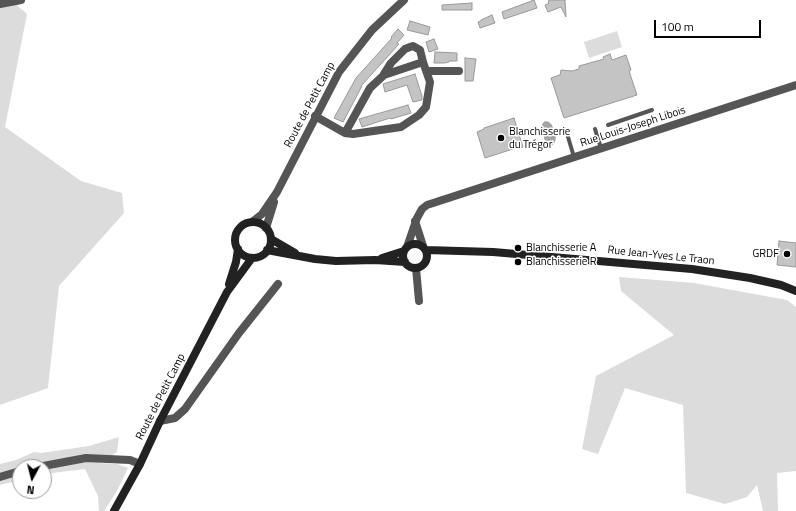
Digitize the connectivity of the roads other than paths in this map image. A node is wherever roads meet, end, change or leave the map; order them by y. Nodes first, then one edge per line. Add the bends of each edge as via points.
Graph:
1 (21, 0) edge
2 (404, 0) edge
3 (0, 4) edge
4 (423, 62) junction
5 (427, 71) junction
6 (459, 71) dead end
7 (384, 75) junction
8 (796, 85) edge
9 (652, 110) dead end
10 (316, 116) junction
11 (608, 125) dead end
12 (595, 129) dead end
13 (345, 133) junction
14 (568, 137) dead end
15 (601, 148) junction
16 (574, 157) junction
17 (277, 192) junction
18 (415, 221) junction
19 (252, 222) junction
20 (266, 228) junction
21 (271, 239) junction
22 (424, 248) junction
23 (238, 249) junction
24 (406, 249) junction
25 (267, 250) junction
26 (462, 251) junction
27 (299, 255) junction
28 (252, 258) junction
29 (375, 260) junction
30 (426, 261) junction
31 (405, 262) junction
32 (416, 268) junction
33 (278, 284) dead end
34 (781, 285) junction
35 (796, 285) edge
36 (796, 291) edge
37 (227, 292) junction
38 (419, 301) dead end
39 (160, 421) junction
40 (52, 464) edge
41 (140, 464) junction
42 (12, 474) edge
43 (0, 476) edge
44 (114, 511) edge

1 - 3 street
2 - 10 street, Route de Petit Camp via 355,50 339,72
4 - 5 street
4 - 7 street
4 - 7 street via 420,50 413,46 405,49
5 - 6 street
5 - 13 street via 430,90 426,107 419,115 400,127
7 - 13 street via 370,88
8 - 15 street, Rue Louis-Joseph Libois
9 - 11 lane
10 - 13 street
10 - 17 street, Route de Petit Camp
12 - 15 lane
14 - 16 lane
15 - 16 street, Rue Louis-Joseph Libois
16 - 18 street, Rue Louis-Joseph Libois via 427,205
17 - 19 street, Route de Petit Camp via 262,214
17 - 20 street, Route de Petit Camp
18 - 22 street
18 - 24 street, Rue Louis-Joseph Libois
19 - 20 main road
19 - 23 main road via 245,224 237,232
20 - 21 main road
21 - 25 main road
21 - 27 main road
22 - 24 main road via 417,244
22 - 26 main road, Rue Jean-Yves Le Traon
22 - 30 main road via 428,255
23 - 28 main road
23 - 37 main road, Route de Petit Camp
24 - 29 main road
24 - 31 main road
25 - 27 main road
25 - 28 main road
26 - 30 main road
26 - 34 main road, Rue Jean-Yves Le Traon via 692,269
27 - 29 main road via 336,260
28 - 37 main road, Route de Petit Camp
29 - 31 main road
30 - 32 main road
31 - 32 main road
32 - 38 street
33 - 39 street via 239,333 185,409 175,418
34 - 35 main road
34 - 36 main road, Rue Jean-Yves Le Traon
37 - 39 main road, Route de Petit Camp
39 - 41 main road, Route de Petit Camp
40 - 41 street via 86,458 130,460
41 - 44 main road, Route de Petit Camp
42 - 43 street

